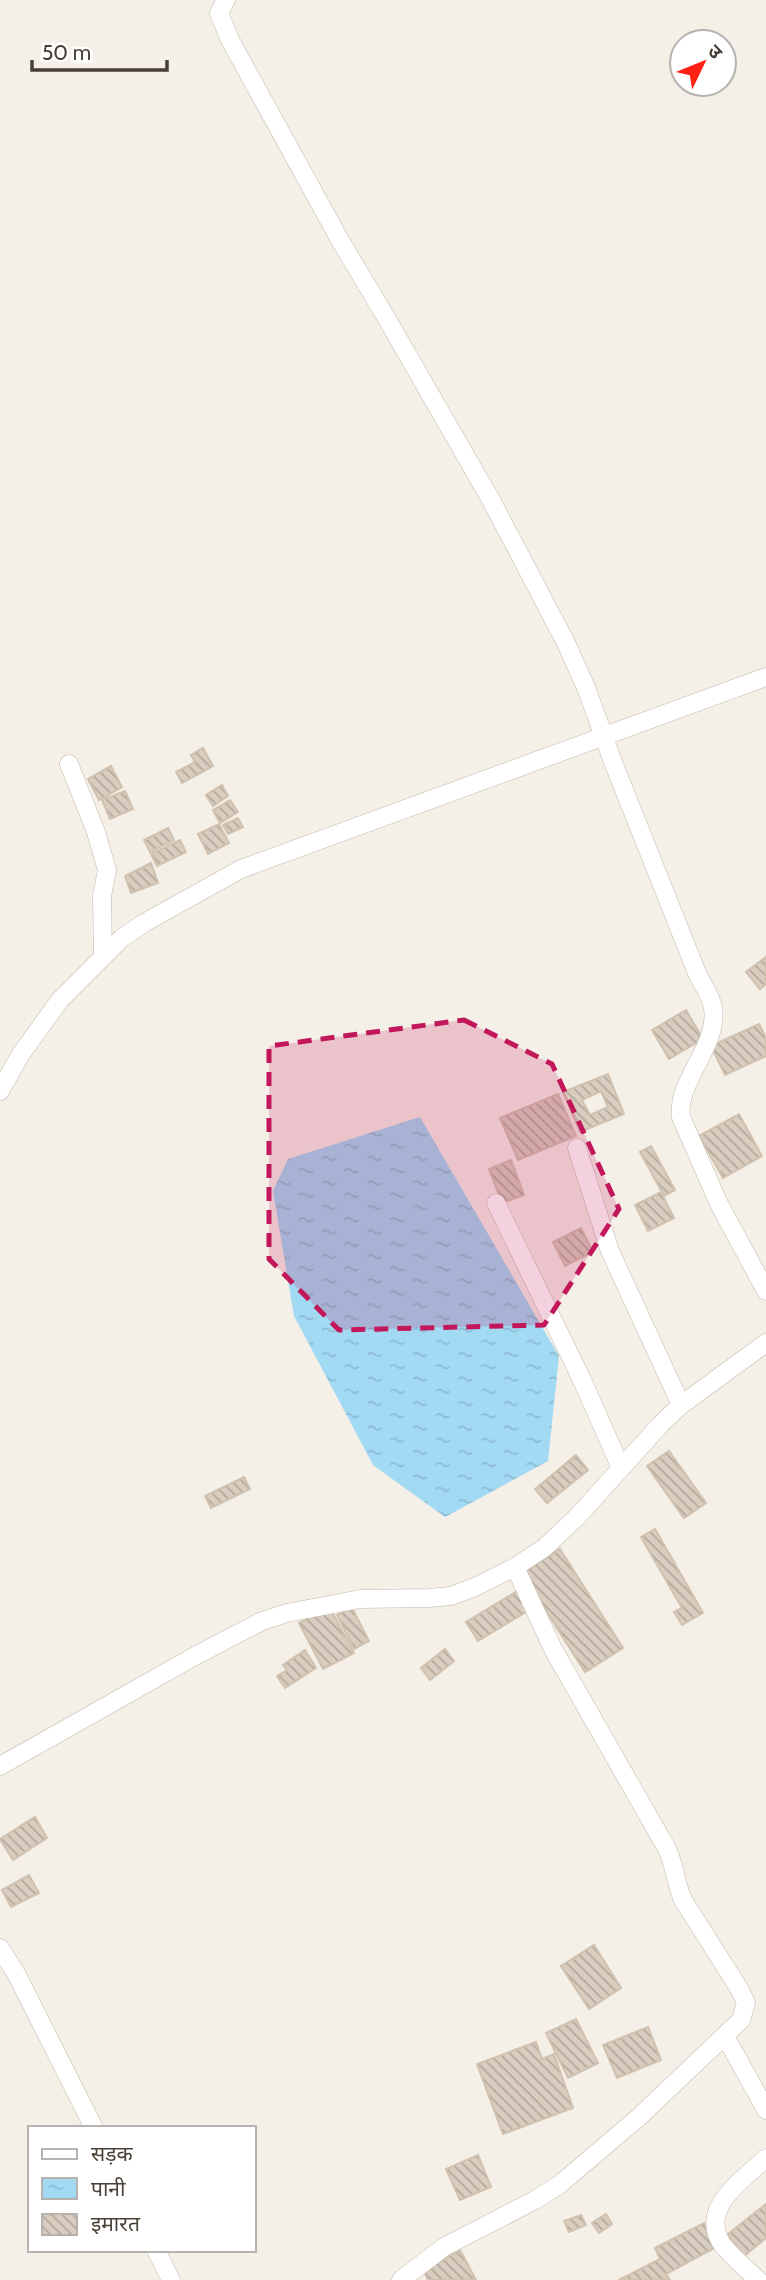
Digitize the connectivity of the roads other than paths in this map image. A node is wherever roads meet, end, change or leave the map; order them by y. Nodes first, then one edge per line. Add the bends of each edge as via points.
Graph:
1 (226, 0) edge
2 (766, 677) edge
3 (608, 748) junction
4 (69, 764) dead end
5 (103, 956) junction
6 (0, 1091) edge
7 (578, 1148) dead end
8 (496, 1203) dead end
9 (766, 1291) edge
10 (766, 1343) edge
11 (681, 1405) junction
12 (621, 1468) junction
13 (515, 1567) junction
14 (0, 1766) edge
15 (0, 1948) edge
16 (725, 2036) junction
17 (766, 2110) edge
18 (93, 2126) edge
19 (766, 2158) edge
20 (157, 2252) edge
21 (171, 2280) edge
22 (401, 2280) edge
23 (758, 2280) edge

1 - 3 street via 219,13 230,40 334,231 491,500 566,643
2 - 3 street
3 - 5 street via 241,869 144,923
3 - 9 street via 713,1006 712,1028 682,1098 681,1117 719,1204
4 - 5 street via 107,870 102,896
5 - 6 street via 60,1000
7 - 11 street via 610,1251
8 - 12 street
10 - 11 street
11 - 12 street
12 - 13 street via 544,1548
13 - 14 street via 451,1596 360,1599 262,1621
13 - 16 street via 553,1649 674,1862 676,1886 683,1900 746,2003 741,2020
15 - 18 street
16 - 17 street
16 - 22 street via 559,2185 444,2247
19 - 23 street via 723,2200 714,2221 721,2242
20 - 21 street

